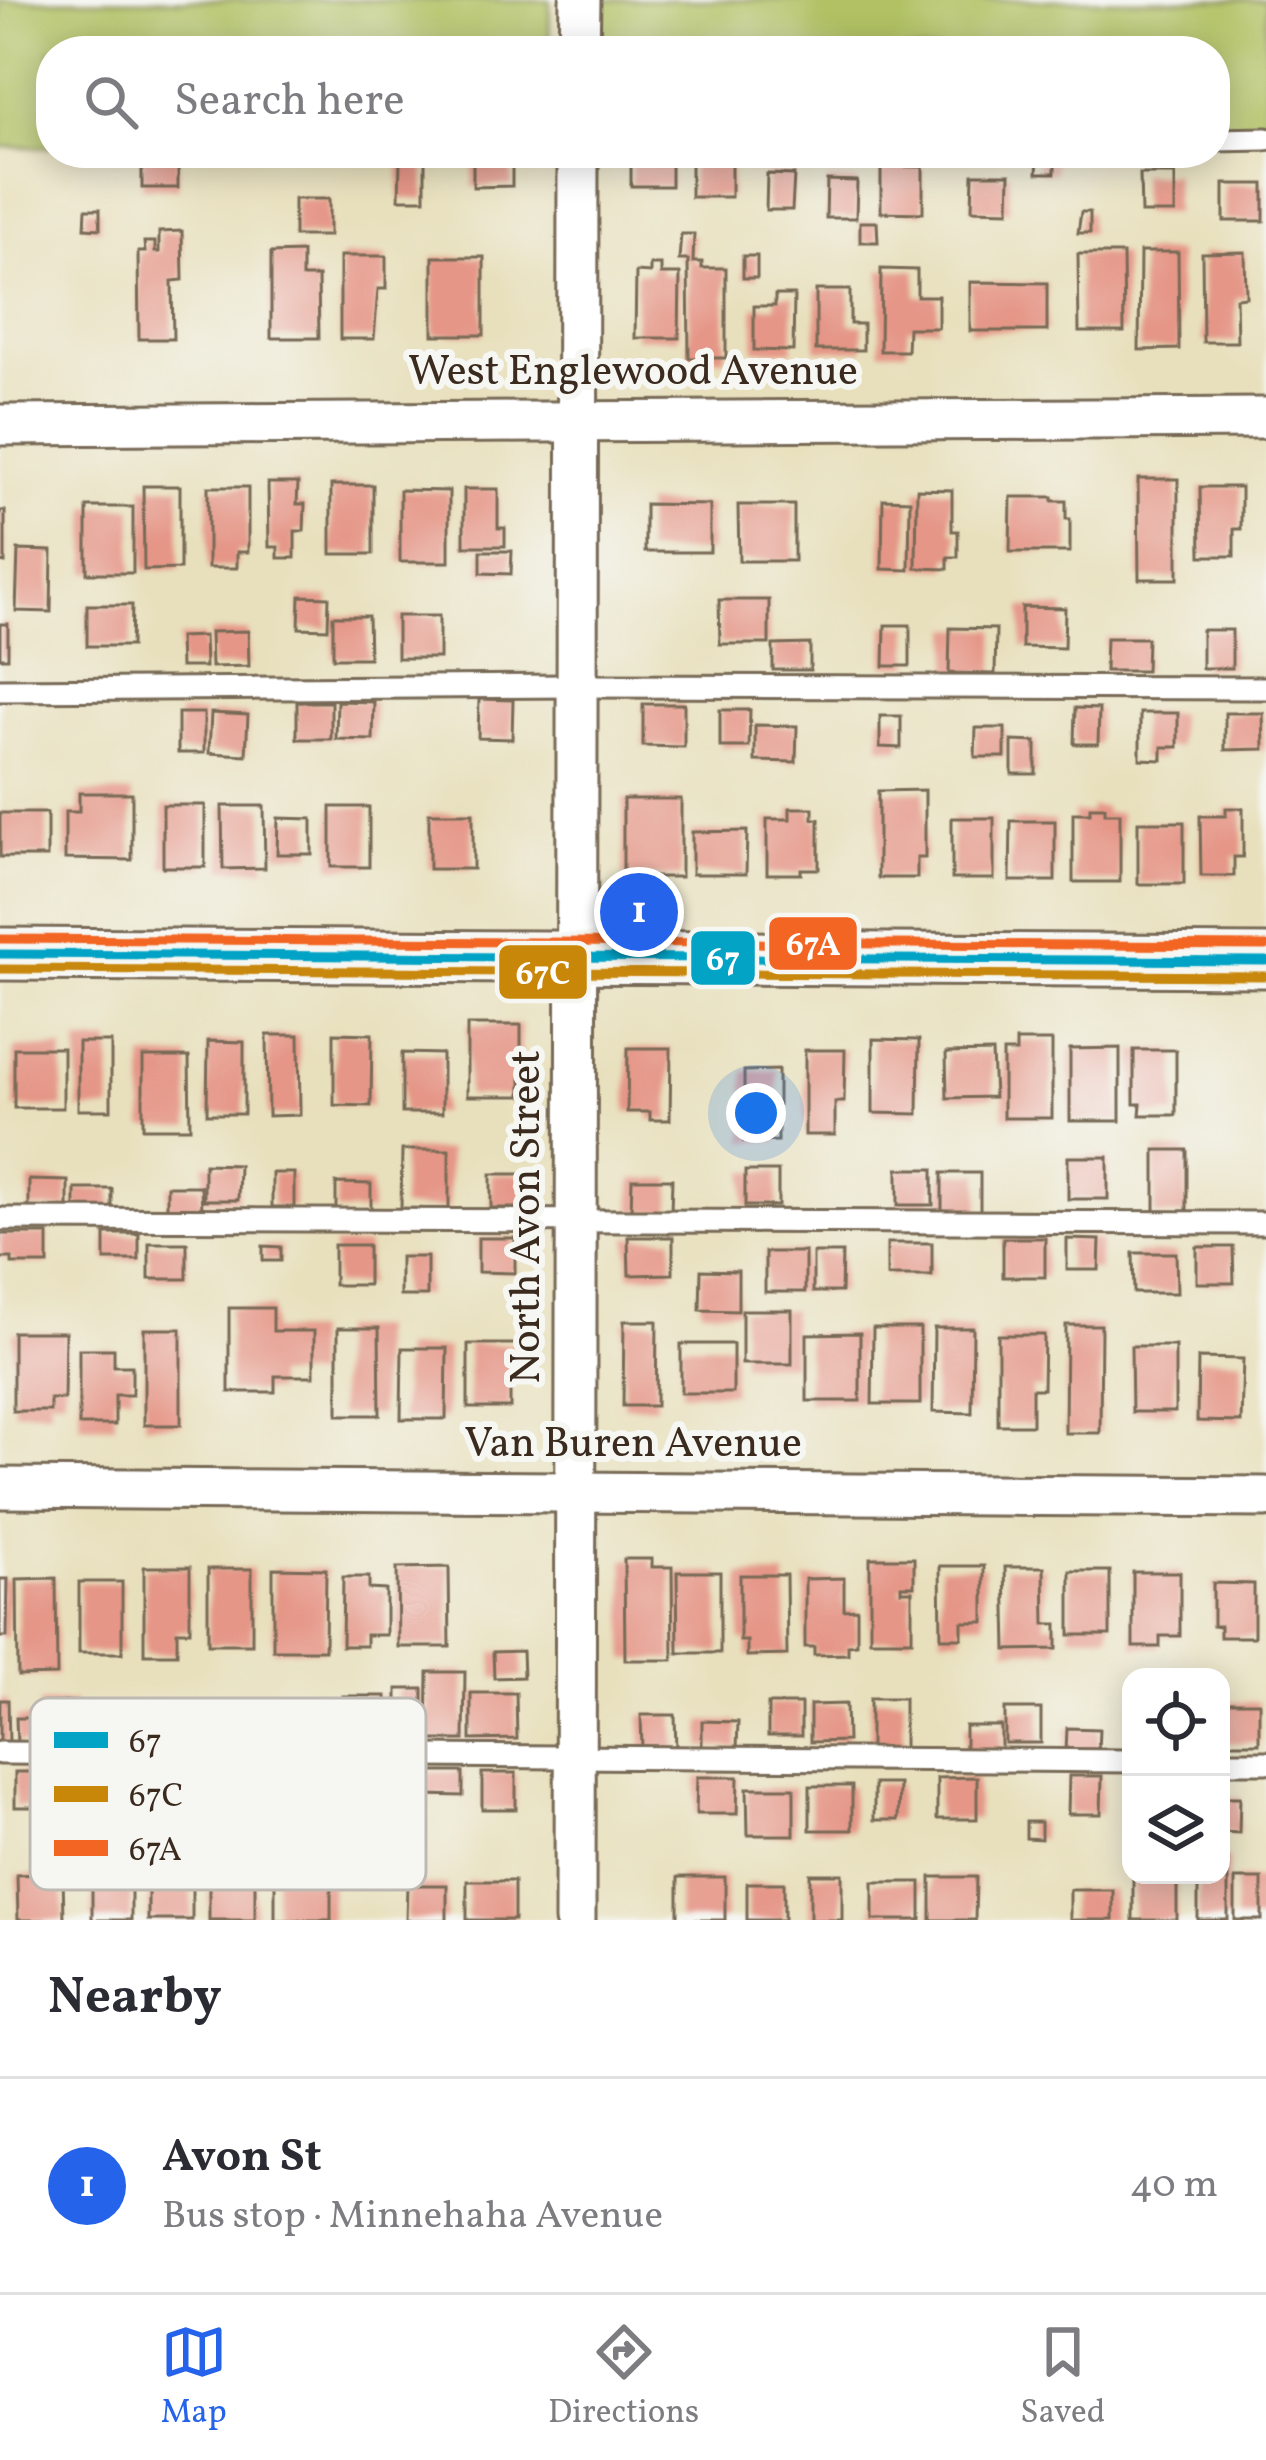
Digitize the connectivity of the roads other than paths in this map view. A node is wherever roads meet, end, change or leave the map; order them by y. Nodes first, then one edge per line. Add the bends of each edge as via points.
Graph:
1 (580, 0) edge
2 (579, 36) edge
3 (1230, 140) edge
4 (1266, 140) edge
5 (578, 168) edge
6 (1266, 418) edge
7 (577, 421) junction
8 (0, 424) edge
9 (577, 686) junction
10 (1266, 688) edge
11 (0, 690) edge
12 (0, 954) edge
13 (575, 956) junction
14 (1266, 961) edge
15 (0, 1219) edge
16 (578, 1220) junction
17 (1266, 1223) edge
18 (0, 1488) edge
19 (576, 1493) junction
20 (1266, 1497) edge
21 (0, 1753) edge
22 (30, 1753) edge
23 (426, 1756) edge
24 (575, 1757) junction
25 (1122, 1761) edge
26 (1230, 1762) edge
27 (1266, 1762) edge
28 (575, 1920) edge

1 - 2 street
3 - 4 lane
5 - 7 street, North Avon Street
6 - 7 street, West Englewood Avenue
7 - 8 street, West Englewood Avenue
7 - 9 street, North Avon Street
9 - 10 lane
9 - 11 lane
9 - 13 street, North Avon Street
12 - 13 street
13 - 14 street
13 - 16 street, North Avon Street
15 - 16 lane
16 - 17 lane
16 - 19 street, North Avon Street
18 - 19 street, Van Buren Avenue
19 - 20 street, Van Buren Avenue
19 - 24 street, North Avon Street
21 - 22 lane
23 - 24 lane
24 - 25 lane
24 - 28 street, North Avon Street
26 - 27 lane

